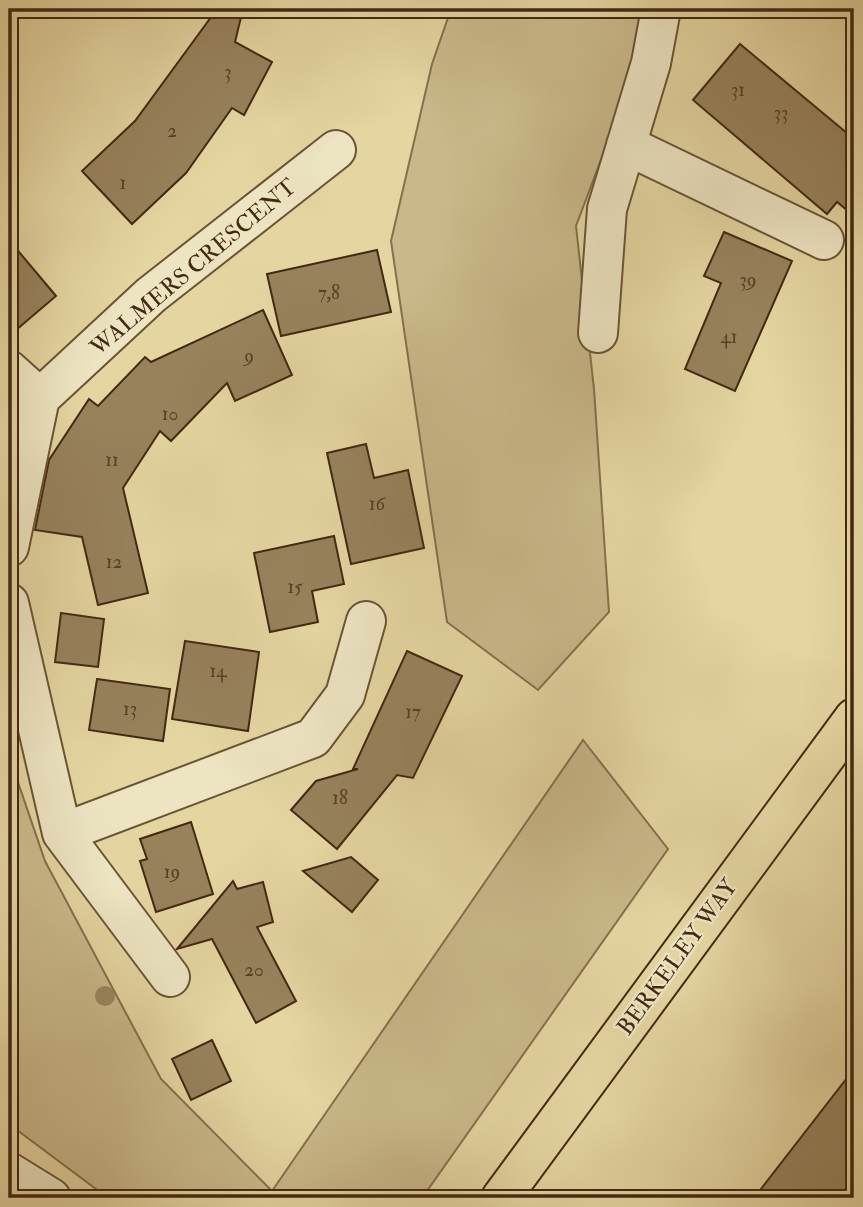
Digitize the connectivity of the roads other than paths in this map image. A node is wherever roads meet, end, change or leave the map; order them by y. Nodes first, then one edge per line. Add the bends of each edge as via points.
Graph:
1 (661, 9) edge
2 (626, 145) junction
3 (336, 150) dead end
4 (824, 240) dead end
5 (598, 333) dead end
6 (9, 370) edge
7 (40, 398) junction
8 (9, 547) edge
9 (9, 603) edge
10 (366, 621) dead end
11 (854, 718) edge
12 (62, 833) junction
13 (170, 977) dead end
14 (9, 1172) edge
15 (51, 1198) edge
16 (501, 1198) edge

1 - 2 street via 652,63
2 - 4 street
2 - 5 street via 607,209
3 - 7 street, WALMERS CRESCENT via 151,295
6 - 7 street
7 - 8 street
9 - 12 street
10 - 12 street via 345,695 313,738
11 - 16 main road, BERKELEY WAY
12 - 13 street
14 - 15 street

